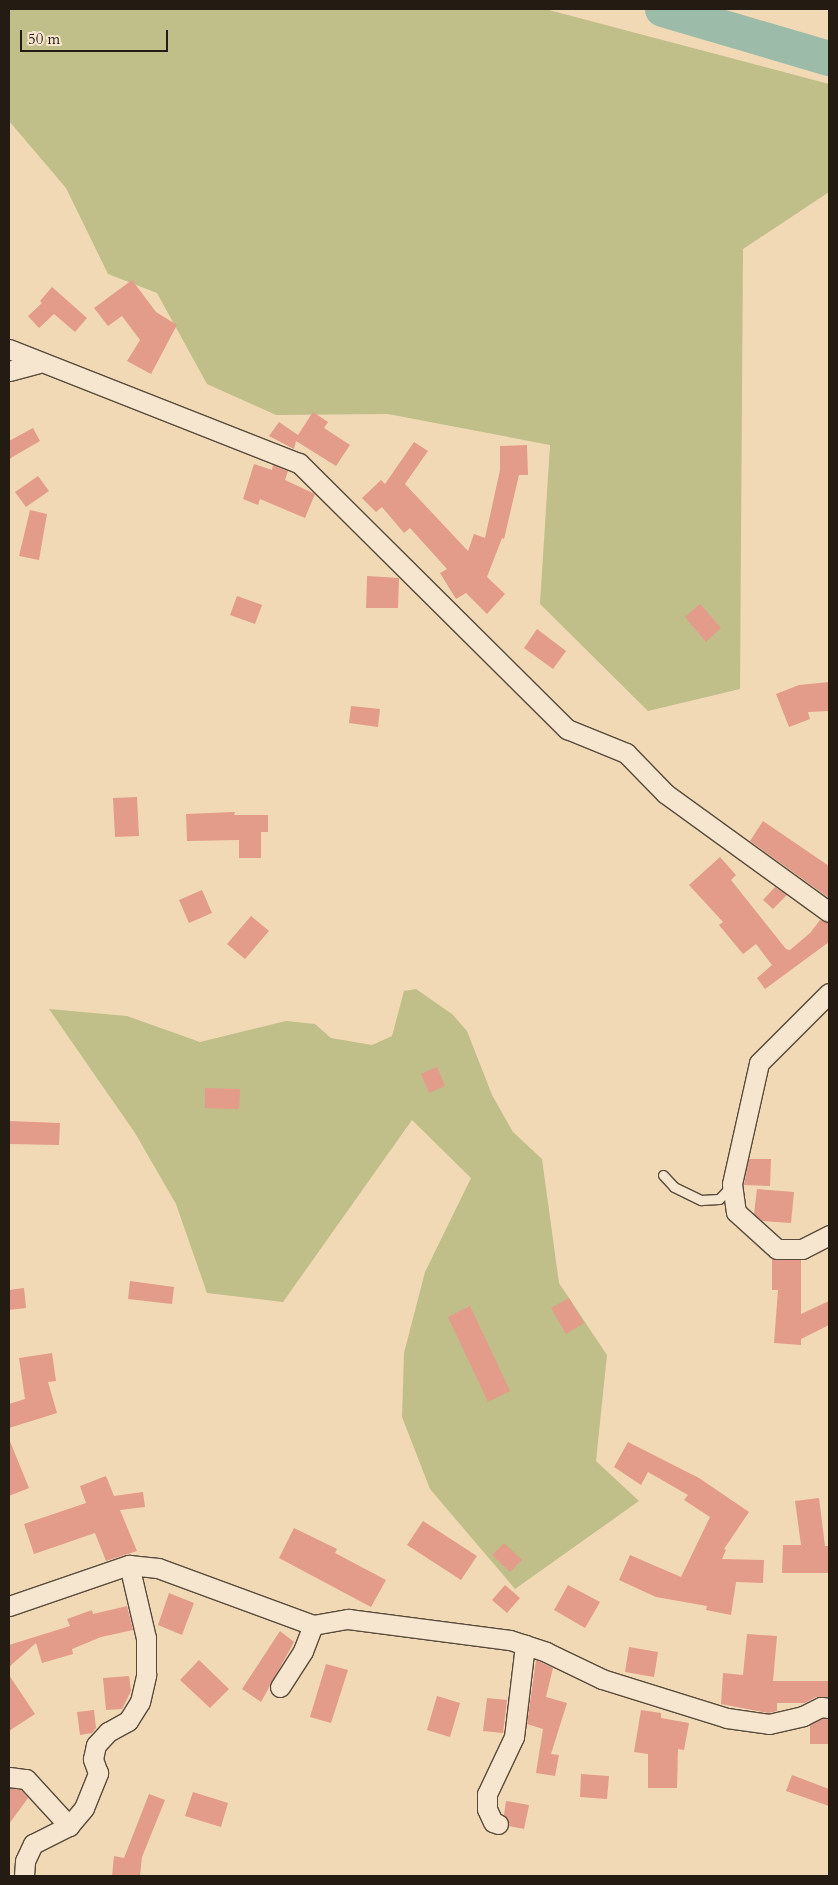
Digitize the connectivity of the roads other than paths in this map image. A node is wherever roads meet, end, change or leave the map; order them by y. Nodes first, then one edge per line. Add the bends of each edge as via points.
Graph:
1 (9, 349) edge
2 (38, 363) junction
3 (9, 371) edge
4 (829, 912) edge
5 (829, 993) edge
6 (663, 1175) dead end
7 (732, 1184) junction
8 (829, 1235) edge
9 (130, 1566) junction
10 (9, 1606) edge
11 (312, 1624) junction
12 (525, 1644) junction
13 (280, 1687) dead end
14 (829, 1708) edge
15 (9, 1777) edge
16 (498, 1824) dead end
17 (69, 1826) junction
18 (24, 1876) edge

1 - 2 street
2 - 3 street
2 - 4 street via 299,464 567,729 626,753 666,794
5 - 7 street via 759,1063
6 - 7 lane via 674,1187 701,1200 719,1199
7 - 8 street via 736,1212 777,1249 802,1249
9 - 10 street
9 - 11 street via 158,1568
9 - 17 street via 146,1638 146,1675 140,1702 128,1721 108,1732 96,1745 93,1759 98,1773 84,1808
11 - 12 street via 348,1619
11 - 13 street via 303,1651
12 - 14 street via 602,1679 727,1718 769,1724 803,1716 821,1707
12 - 16 street via 514,1737 487,1794 487,1809 493,1822
15 - 17 street via 26,1779
17 - 18 street via 32,1844 25,1861

